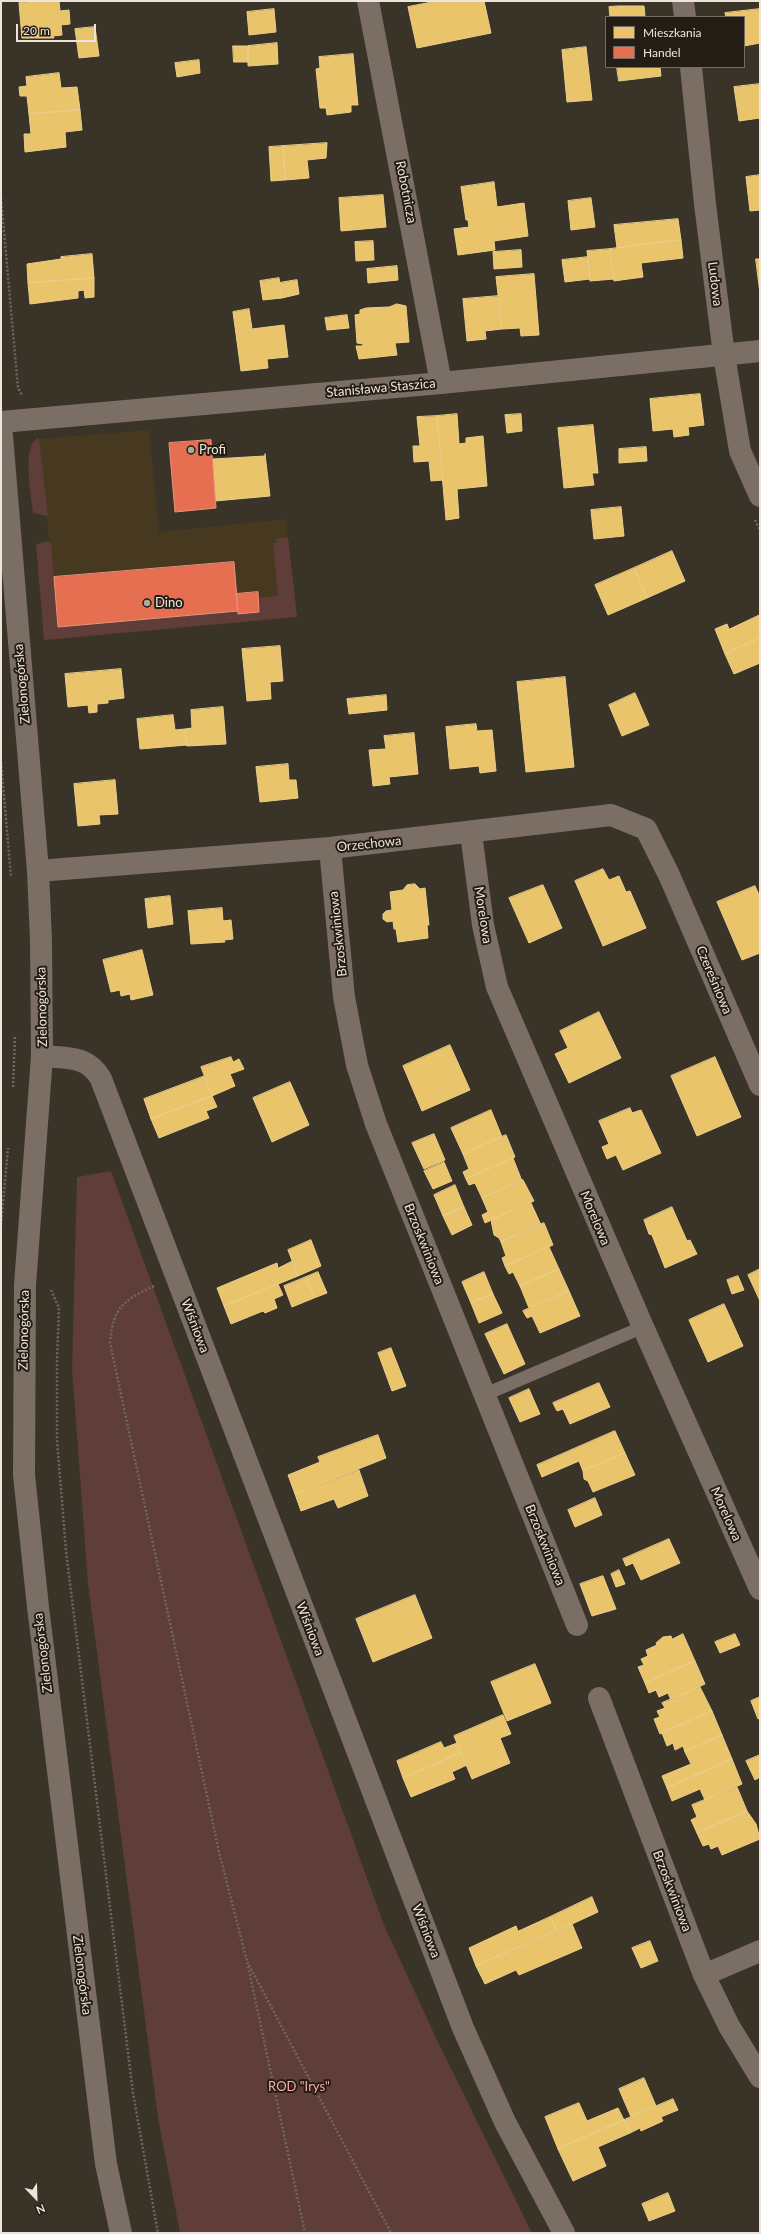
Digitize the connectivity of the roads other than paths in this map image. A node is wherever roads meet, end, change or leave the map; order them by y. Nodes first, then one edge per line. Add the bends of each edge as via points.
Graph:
1 (368, 1) edge
2 (683, 1) edge
3 (685, 16) edge
4 (691, 68) edge
5 (760, 351) edge
6 (724, 355) junction
7 (441, 383) junction
8 (1, 423) edge
9 (760, 496) edge
10 (471, 833) junction
11 (330, 848) junction
12 (38, 871) junction
13 (669, 875) joint
14 (42, 1056) junction
15 (760, 1085) edge
16 (643, 1327) junction
17 (486, 1394) junction
18 (760, 1590) edge
19 (577, 1625) dead end
20 (599, 1698) dead end
21 (760, 1952) edge
22 (704, 1975) junction
23 (760, 2077) edge
24 (121, 2233) edge
25 (564, 2233) edge

1 - 7 street, Robotnicza
2 - 3 street
4 - 6 street, Ludowa
5 - 6 street, Stanisława Staszica
6 - 7 street, Stanisława Staszica
6 - 9 street, Ludowa via 740,451
7 - 8 street, Stanisława Staszica
8 - 12 street, Zielonogórska
10 - 11 street, Orzechowa
10 - 13 street, Orzechowa via 611,815 646,829
10 - 16 street, Morelowa via 483,926 497,987
11 - 12 street, Orzechowa
11 - 17 street, Brzoskwiniowa via 344,997 357,1065 376,1124
12 - 14 street, Zielonogórska
13 - 15 street, Czereśniowa
14 - 24 street, Zielonogórska via 25,1285 24,1475 106,2164
14 - 25 street, Wiśniowa via 79,1059 92,1067 101,1079 463,2028 505,2122
16 - 17 lane
16 - 18 street, Morelowa
17 - 19 street, Brzoskwiniowa
20 - 22 street, Brzoskwiniowa
21 - 22 street
22 - 23 street, Brzoskwiniowa via 729,2026

